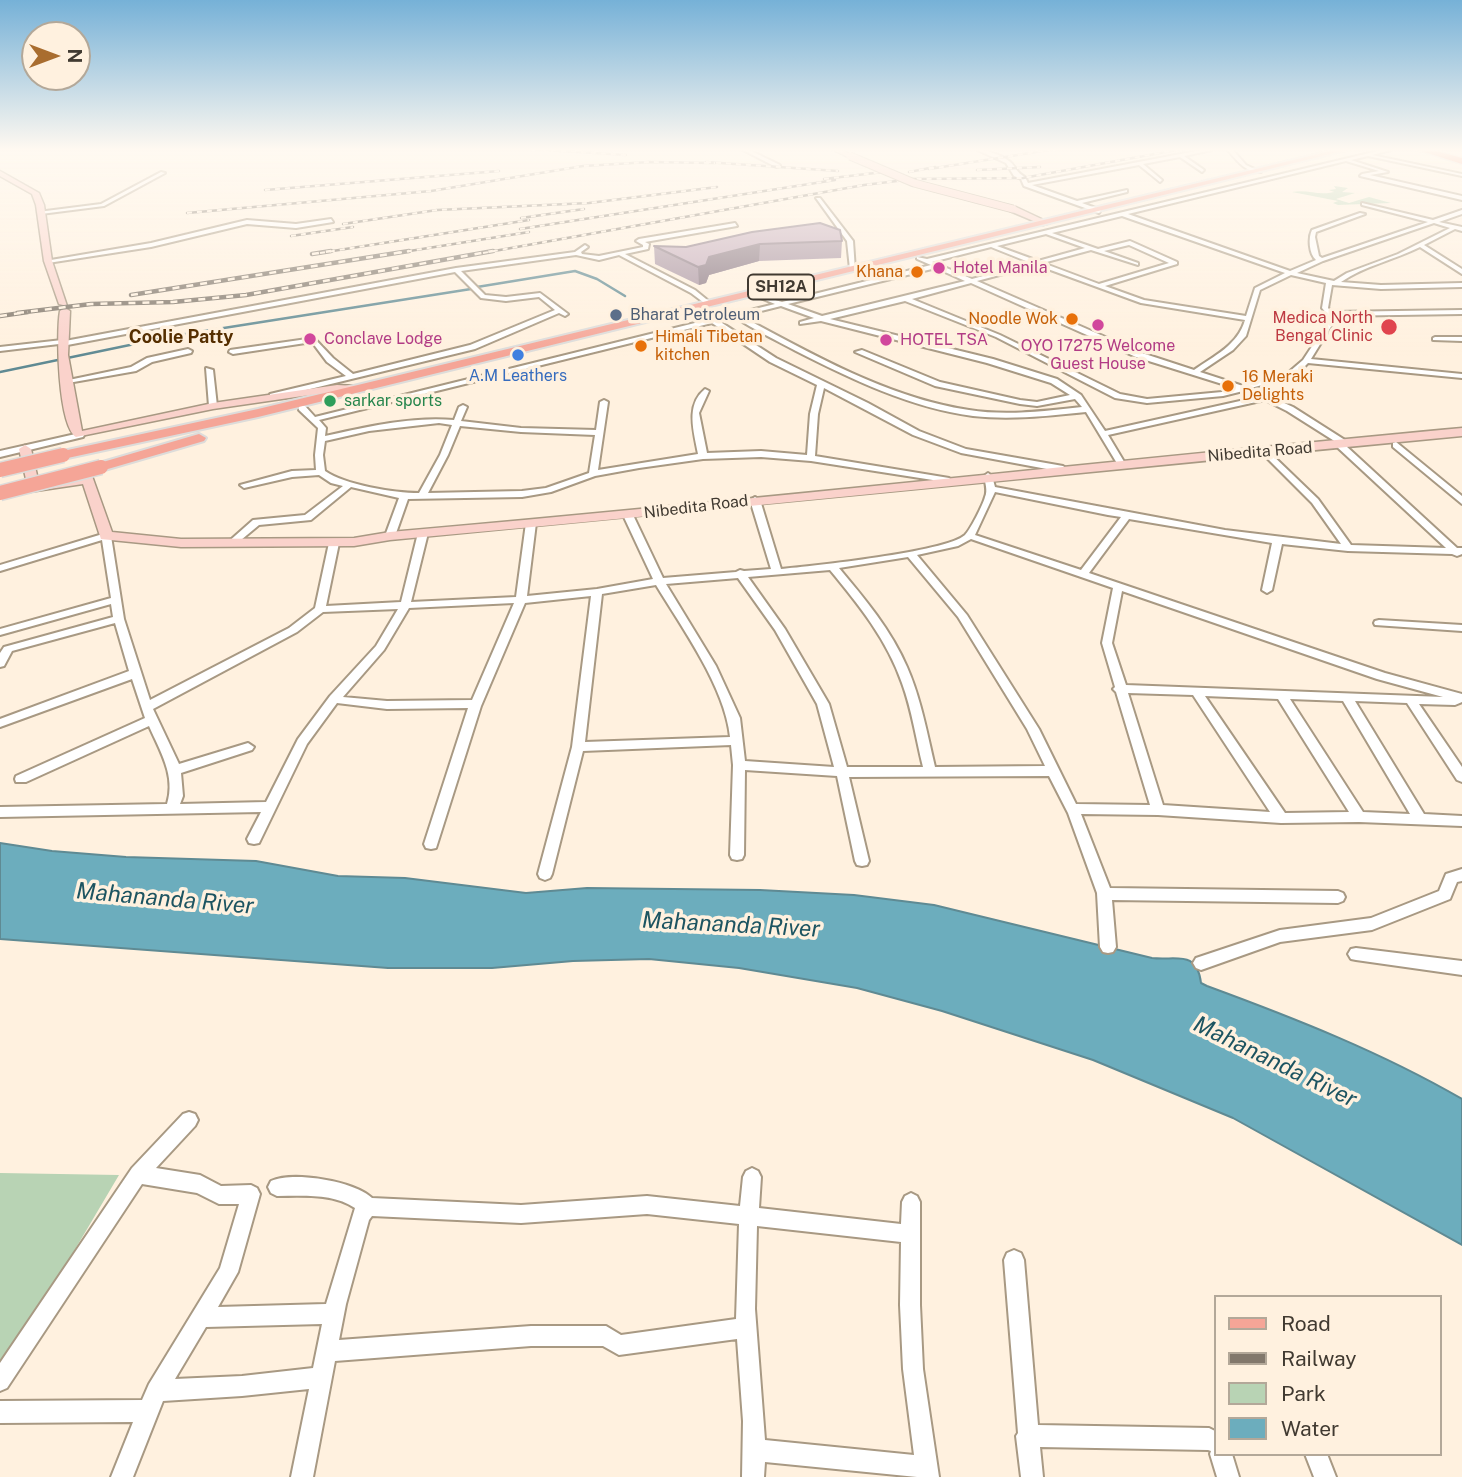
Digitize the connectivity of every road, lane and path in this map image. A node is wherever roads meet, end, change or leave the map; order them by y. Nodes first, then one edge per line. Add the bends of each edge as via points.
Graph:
1 (42, 218) edge
2 (832, 218) edge
3 (1034, 218) edge
4 (1069, 218) edge
5 (1078, 218) edge
6 (1112, 218) edge
7 (1133, 218) edge
8 (1349, 218) edge
9 (1415, 218) edge
10 (1447, 218) edge
11 (331, 221) dead end
12 (1046, 223) junction
13 (1435, 223) junction
14 (735, 225) dead end
15 (1453, 228) junction
16 (1038, 229) junction
17 (1462, 229) edge
18 (1049, 233) junction
19 (970, 245) junction
20 (1420, 245) junction
21 (586, 247) dead end
22 (994, 247) junction
23 (980, 249) junction
24 (1095, 249) junction
25 (578, 253) junction
26 (622, 255) junction
27 (919, 258) junction
28 (1321, 260) junction
29 (48, 261) junction
30 (1128, 261) junction
31 (1038, 264) junction
32 (1136, 264) dead end
33 (939, 265) junction
34 (1117, 265) dead end
35 (456, 270) junction
36 (851, 271) junction
37 (1290, 272) junction
38 (1462, 272) edge
39 (974, 280) junction
40 (1332, 283) junction
41 (870, 284) junction
42 (1462, 285) edge
43 (1097, 286) junction
44 (760, 296) junction
45 (906, 299) junction
46 (784, 305) junction
47 (707, 307) junction
48 (1461, 313) edge
49 (1330, 314) junction
50 (738, 317) junction
51 (1249, 318) junction
52 (823, 319) junction
53 (715, 323) junction
54 (802, 323) dead end
55 (1462, 339) edge
56 (1435, 340) dead end
57 (62, 343) junction
58 (0, 349) edge
59 (188, 351) dead end
60 (233, 352) dead end
61 (859, 352) dead end
62 (1307, 362) junction
63 (209, 370) dead end
64 (1194, 373) junction
65 (351, 376) junction
66 (1462, 376) edge
67 (68, 381) junction
68 (821, 385) junction
69 (357, 389) junction
70 (1246, 389) junction
71 (705, 391) dead end
72 (1076, 396) junction
73 (269, 397) junction
74 (1266, 398) junction
75 (604, 402) dead end
76 (212, 406) junction
77 (463, 407) dead end
78 (302, 408) junction
79 (1088, 409) junction
80 (315, 419) junction
81 (457, 421) junction
82 (1462, 432) edge
83 (600, 433) junction
84 (1102, 434) junction
85 (80, 435) junction
86 (1462, 438) edge
87 (322, 439) junction
88 (1342, 444) junction
89 (1396, 445) junction
90 (25, 449) junction
91 (1266, 452) junction
92 (1, 454) edge
93 (703, 456) junction
94 (811, 458) junction
95 (1122, 465) junction
96 (1063, 468) junction
97 (0, 470) edge
98 (321, 472) junction
99 (593, 474) junction
100 (949, 481) junction
101 (990, 482) junction
102 (244, 485) dead end
103 (349, 485) junction
104 (0, 493) edge
105 (422, 495) junction
106 (404, 496) junction
107 (1462, 501) edge
108 (756, 504) junction
109 (1127, 515) junction
110 (629, 519) junction
111 (530, 528) junction
112 (390, 536) junction
113 (970, 536) junction
114 (106, 537) junction
115 (421, 538) junction
116 (375, 539) junction
117 (232, 543) junction
118 (334, 543) junction
119 (1277, 543) junction
120 (1348, 548) junction
121 (1459, 553) edge
122 (910, 554) junction
123 (832, 566) junction
124 (0, 568) edge
125 (776, 571) junction
126 (740, 573) junction
127 (1083, 574) junction
128 (659, 581) junction
129 (1118, 587) junction
130 (1267, 590) dead end
131 (597, 592) junction
132 (116, 600) junction
133 (522, 600) junction
134 (405, 606) junction
135 (320, 609) junction
136 (119, 619) junction
137 (1380, 623) dead end
138 (1462, 628) edge
139 (0, 632) edge
140 (0, 663) edge
141 (136, 673) junction
142 (1119, 688) junction
143 (1196, 691) junction
144 (1282, 695) junction
145 (1347, 697) junction
146 (334, 699) junction
147 (1410, 699) junction
148 (1462, 699) edge
149 (476, 704) junction
150 (146, 707) junction
151 (152, 720) junction
152 (0, 723) edge
153 (736, 741) junction
154 (248, 747) dead end
155 (578, 747) junction
156 (739, 765) junction
157 (175, 770) junction
158 (1055, 771) junction
159 (842, 772) junction
160 (930, 772) junction
161 (1462, 776) edge
162 (21, 779) dead end
163 (269, 807) junction
164 (172, 810) junction
165 (1073, 810) junction
166 (1158, 810) junction
167 (0, 812) edge
168 (1359, 817) junction
169 (1282, 818) junction
170 (1420, 819) junction
171 (1462, 821) edge
172 (254, 839) dead end
173 (431, 844) dead end
174 (737, 855) dead end
175 (862, 861) dead end
176 (545, 874) dead end
177 (1462, 875) edge
178 (1104, 894) junction
179 (1338, 897) dead end
180 (1108, 947) dead end
181 (1356, 954) dead end
182 (1201, 963) dead end
183 (1462, 968) edge
184 (189, 1120) dead end
185 (138, 1174) junction
186 (752, 1177) dead end
187 (277, 1187) dead end
188 (911, 1202) dead end
189 (368, 1207) junction
190 (749, 1214) junction
191 (911, 1234) junction
192 (1014, 1260) dead end
193 (334, 1314) junction
194 (201, 1317) junction
195 (746, 1328) junction
196 (328, 1351) junction
197 (322, 1377) junction
198 (0, 1381) edge
199 (156, 1391) junction
200 (148, 1411) junction
201 (0, 1412) edge
202 (1027, 1436) junction
203 (1214, 1442) edge
204 (755, 1450) junction
205 (1222, 1456) edge
206 (1317, 1456) edge
207 (927, 1472) edge
208 (122, 1477) edge
209 (302, 1477) edge
210 (753, 1477) edge
211 (1032, 1477) edge
212 (1228, 1477) edge
213 (1325, 1477) edge

1 - 29 street
2 - 36 street via 850,242
3 - 12 street, bridge
4 - 12 main road, SH12A
5 - 16 main road, SH12A
6 - 18 street
7 - 37 street
8 - 28 street via 1314,231 1316,257
9 - 13 street
10 - 13 street
11 - 29 street via 296,226 247,222 151,245
12 - 27 main road, SH12A
13 - 15 street
13 - 28 street
14 - 26 street via 639,242 646,248
15 - 17 street
15 - 20 street
16 - 18 street
16 - 19 main road, SH12A
18 - 22 street
18 - 24 street
19 - 23 street
19 - 27 main road, SH12A
20 - 38 street
20 - 40 street
21 - 25 street
22 - 23 street
22 - 31 street
23 - 27 street
24 - 30 street
24 - 31 street
24 - 43 street via 1130,243 1175,263
25 - 26 street via 592,258
25 - 35 street
26 - 47 street via 697,293
27 - 33 street
27 - 36 main road, SH12A
28 - 37 street
29 - 57 street via 64,307
30 - 32 street
30 - 34 street
31 - 39 street
31 - 43 street
33 - 39 street
33 - 41 street
35 - 57 street
35 - 65 street via 483,297 540,295 563,312 472,347
36 - 41 street
36 - 44 main road, SH12A
36 - 47 main road, SH12A
37 - 40 street
37 - 51 street via 1257,289
39 - 45 street
39 - 64 street via 1139,355
40 - 42 street
40 - 49 street via 1325,308
41 - 46 street
43 - 51 street via 1143,302
44 - 46 street
44 - 47 main road, SH12A
45 - 52 street
45 - 70 street via 998,335 1118,396 1184,400
46 - 50 street
46 - 52 street
47 - 53 street
47 - 69 main road, SH12A
47 - 78 main road, SH12A
48 - 49 street
49 - 62 street via 1329,326
50 - 53 street
50 - 79 street via 851,374 946,408 1003,415
51 - 64 street via 1244,335
52 - 54 street
52 - 72 street via 1022,371
53 - 68 street
53 - 80 street
55 - 56 street
57 - 58 street
57 - 67 street
59 - 67 street via 150,359 133,369
60 - 65 street via 314,340
61 - 72 street via 938,384 1020,402 1037,404
62 - 66 street
62 - 70 street via 1292,374
63 - 76 street
64 - 70 street
65 - 73 street
67 - 85 street via 69,408
68 - 94 street
68 - 96 street via 916,433 959,449
69 - 73 street
69 - 97 main road, SH12A, bridge
70 - 74 street
71 - 93 street via 695,413
72 - 79 street
73 - 76 street
74 - 84 street
74 - 88 street
75 - 83 street
76 - 85 street
77 - 81 street
78 - 80 street
78 - 104 main road, SH12A, bridge
79 - 84 street
80 - 87 street via 322,428
81 - 83 street via 521,430
81 - 87 street via 396,425
81 - 105 street
82 - 88 street, Nibedita Road
83 - 99 street
84 - 95 street
85 - 90 street
86 - 89 street, Nibedita Road
87 - 98 street
88 - 89 street, Nibedita Road
88 - 91 street, Nibedita Road
88 - 121 street
89 - 107 street
90 - 92 street
90 - 114 street via 34,489 88,479
91 - 95 street, Nibedita Road
91 - 120 street via 1315,501
93 - 94 street
93 - 99 street
94 - 100 street
95 - 96 street, Nibedita Road
96 - 101 street, Nibedita Road
98 - 102 street
98 - 103 street
99 - 105 street via 535,493
100 - 101 street, Nibedita Road
100 - 108 street, Nibedita Road via 870,496
101 - 109 street
101 - 113 street via 985,510
103 - 106 street
103 - 117 street via 308,518 256,522
105 - 106 street
106 - 112 street
108 - 110 street, Nibedita Road
108 - 125 street
109 - 119 street
109 - 127 street
110 - 111 street, Nibedita Road
110 - 128 street
111 - 115 street, Nibedita Road
111 - 133 street
112 - 115 street
112 - 116 street
113 - 122 street
113 - 127 street
114 - 117 street
114 - 124 street
114 - 132 street
115 - 116 street
115 - 134 street
116 - 118 street
117 - 118 street
118 - 135 street
119 - 120 street
119 - 130 street
120 - 121 street
122 - 123 street
122 - 158 street via 962,615
123 - 125 street
123 - 160 street via 868,608 895,652 909,685
125 - 126 street
126 - 128 street
126 - 159 street via 780,629 823,704
127 - 129 street
128 - 131 street
128 - 153 street via 734,718
129 - 142 street via 1106,639
129 - 148 street
131 - 133 street
131 - 155 street
132 - 136 street
132 - 139 street
133 - 134 street
133 - 149 street
134 - 135 street
134 - 146 street via 380,648
135 - 150 street via 293,630
136 - 140 street via 8,649
136 - 141 street
137 - 138 street
141 - 150 street
141 - 152 street
142 - 143 street
142 - 166 street
143 - 144 street
143 - 169 street
144 - 145 street
144 - 168 street
145 - 147 street
145 - 170 street
146 - 149 street via 357,704
146 - 163 street via 302,742
147 - 148 street
147 - 161 street
149 - 173 street
150 - 151 street
151 - 157 street
151 - 162 street
153 - 155 street
153 - 156 street
154 - 157 street
155 - 176 street
156 - 159 street
156 - 174 street
157 - 164 street
158 - 160 street
158 - 165 street
159 - 160 street
159 - 175 street
163 - 164 street
163 - 172 street
164 - 167 street
165 - 166 street
165 - 178 street
166 - 169 street
168 - 169 street
168 - 170 street
170 - 171 street
177 - 182 street via 1451,878 1445,895 1372,924 1280,936
178 - 179 street
178 - 180 street
181 - 183 street
184 - 185 street
185 - 194 street via 200,1184 219,1195 251,1194 229,1272
185 - 198 street
186 - 190 street
187 - 189 street via 344,1193
188 - 191 street
189 - 190 street via 521,1214 647,1205
189 - 193 street via 361,1215
190 - 191 street
190 - 195 street
191 - 207 street via 914,1369
192 - 202 street
193 - 194 street
193 - 196 street
194 - 199 street
195 - 196 street via 619,1345 606,1336 530,1336
195 - 204 street
196 - 197 street
197 - 199 street
197 - 209 street
199 - 200 street
200 - 201 street
200 - 208 street
202 - 203 street
202 - 211 street
204 - 207 street
204 - 210 street
205 - 212 street
206 - 213 street

